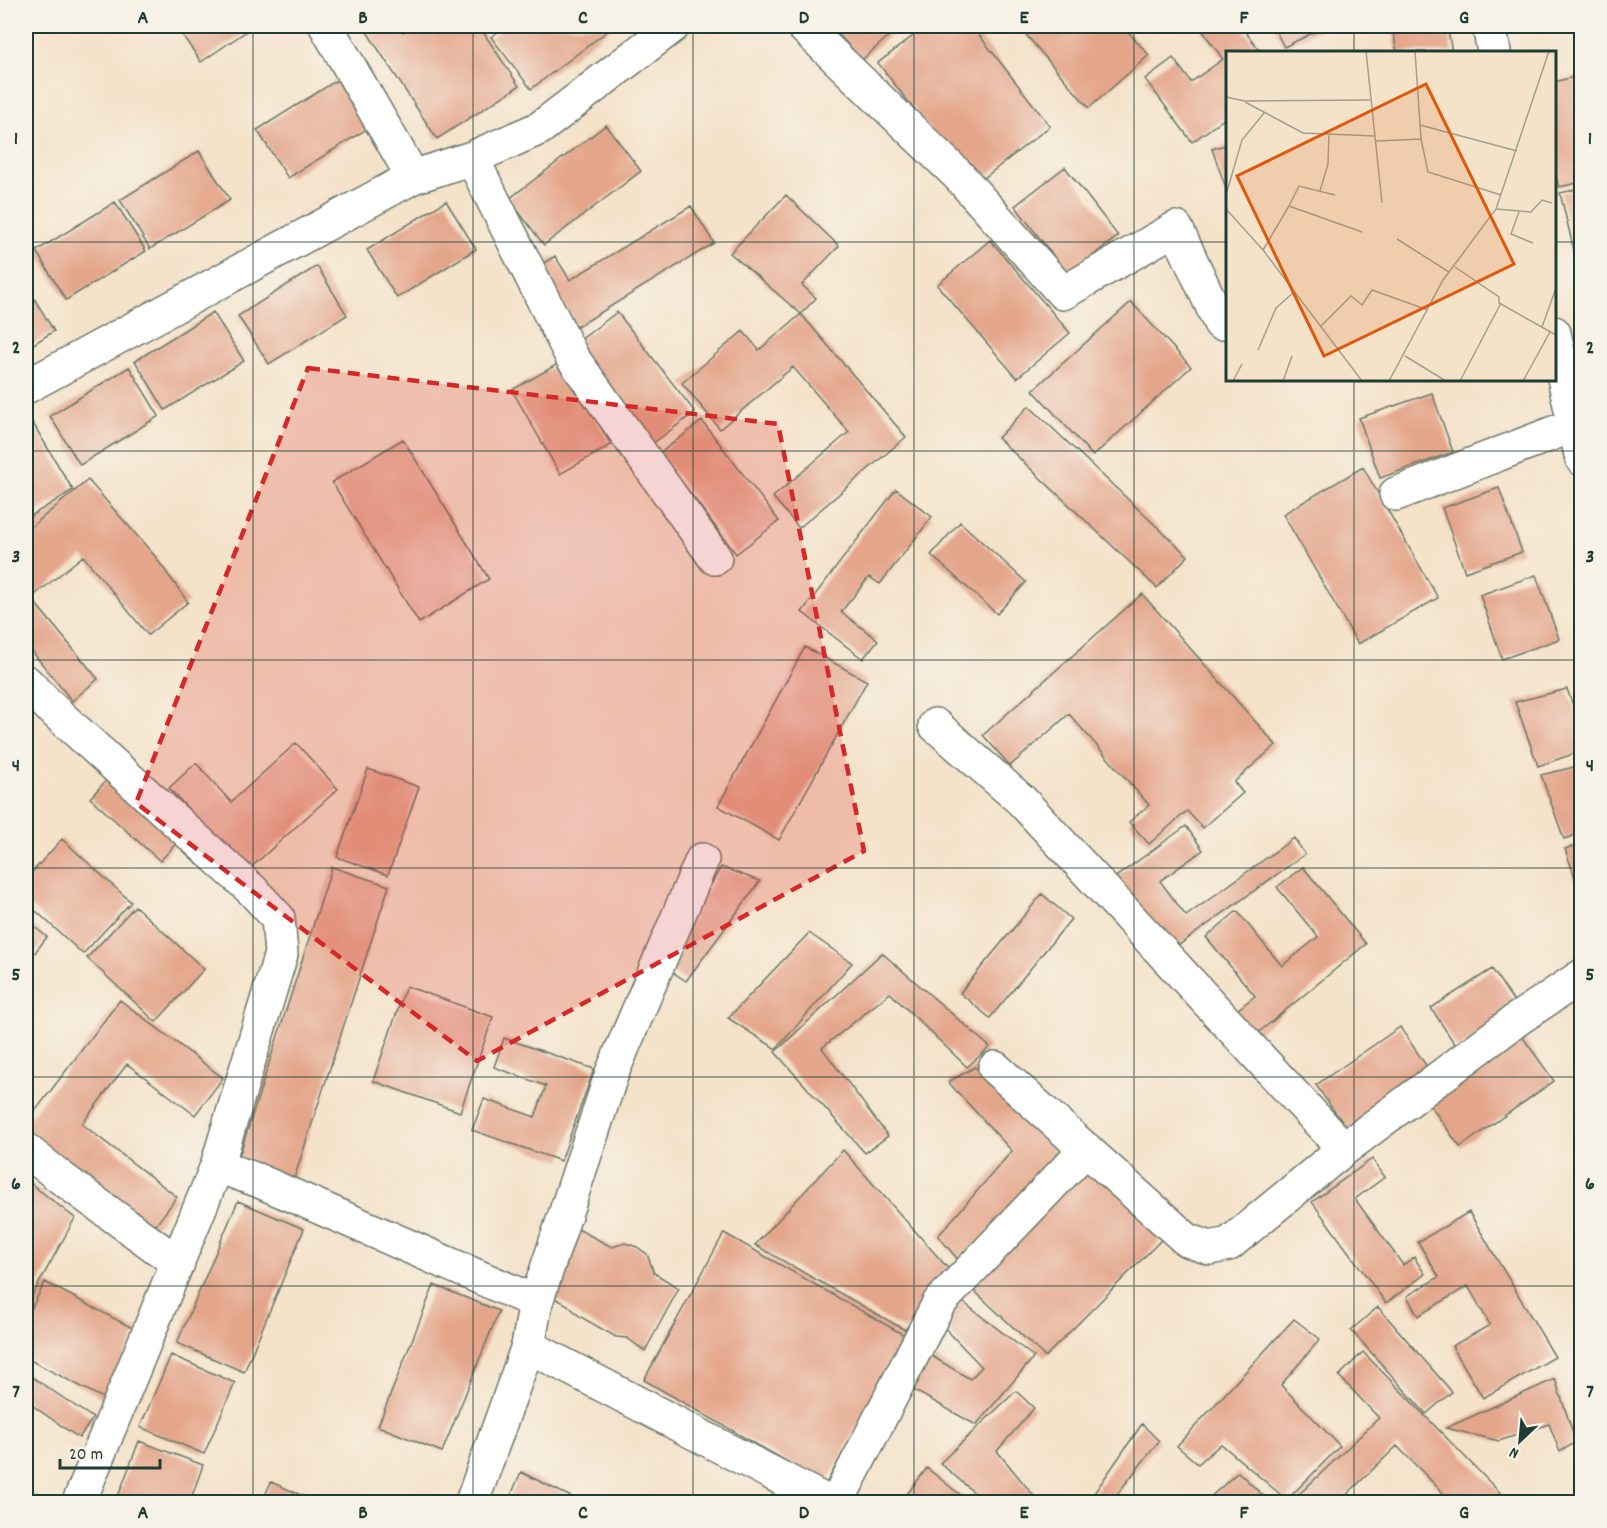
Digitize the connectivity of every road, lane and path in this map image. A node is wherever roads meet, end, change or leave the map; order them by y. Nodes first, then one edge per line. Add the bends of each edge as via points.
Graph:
1 (326, 26) edge
2 (673, 26) edge
3 (803, 26) edge
4 (1489, 26) edge
5 (1494, 51) edge
6 (472, 158) junction
7 (414, 177) junction
8 (1226, 320) edge
9 (1556, 342) edge
10 (26, 387) edge
11 (1574, 425) junction
12 (1581, 459) edge
13 (1396, 494) dead end
14 (715, 558) dead end
15 (26, 682) edge
16 (935, 725) dead end
17 (702, 860) dead end
18 (1581, 976) edge
19 (995, 1068) dead end
20 (1086, 1149) junction
21 (1344, 1149) junction
22 (26, 1150) edge
23 (217, 1166) junction
24 (178, 1263) junction
25 (536, 1302) junction
26 (528, 1346) junction
27 (79, 1503) edge
28 (472, 1503) edge
29 (827, 1503) edge
30 (837, 1503) edge

1 - 7 street
2 - 6 street via 540,129
3 - 8 street via 959,176 1063,292 1176,228 1221,323
4 - 5 street
6 - 7 street
6 - 14 street via 572,357
7 - 10 street
9 - 11 street
11 - 12 street
11 - 13 street
15 - 23 street via 278,918 281,954
16 - 21 street via 1021,800
17 - 25 street via 612,1073
18 - 21 street via 1519,1017
19 - 20 street
20 - 21 street via 1187,1240 1210,1248 1228,1244
20 - 30 street via 939,1303
22 - 24 street
23 - 24 street
23 - 25 street
24 - 27 street
25 - 26 street
26 - 28 street
26 - 29 street

